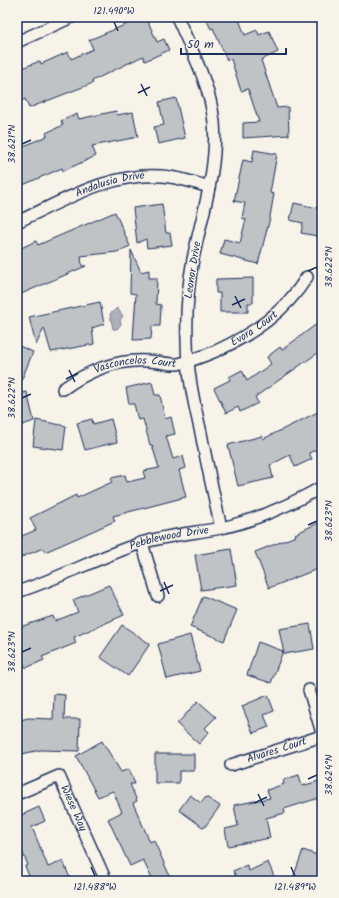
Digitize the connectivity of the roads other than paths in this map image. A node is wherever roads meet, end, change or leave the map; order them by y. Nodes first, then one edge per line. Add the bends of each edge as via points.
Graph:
1 (72, 17) edge
2 (177, 17) edge
3 (17, 42) edge
4 (209, 187) junction
5 (17, 222) edge
6 (307, 277) dead end
7 (188, 361) junction
8 (63, 389) dead end
9 (322, 487) edge
10 (221, 528) junction
11 (142, 543) junction
12 (17, 592) edge
13 (158, 596) dead end
14 (309, 690) dead end
15 (322, 733) edge
16 (322, 736) edge
17 (231, 765) dead end
18 (17, 794) edge
19 (106, 881) edge

1 - 3 street
2 - 4 street, Leonor Drive via 203,75 211,103 214,151
4 - 5 street, Andalusia Drive via 161,176 120,179 100,184
4 - 7 street, Leonor Drive via 193,260 188,300
6 - 7 street, Evora Court via 283,308 251,333
7 - 8 street, Vasconcelos Court via 177,364 139,360 107,366
7 - 10 street, Leonor Drive via 192,395
9 - 10 street, Pebblewood Drive via 280,509
10 - 11 street, Pebblewood Drive
11 - 12 street, Pebblewood Drive
11 - 13 street
14 - 15 street
16 - 17 street, Alvares Court
18 - 19 street, Wiese Way via 58,776

